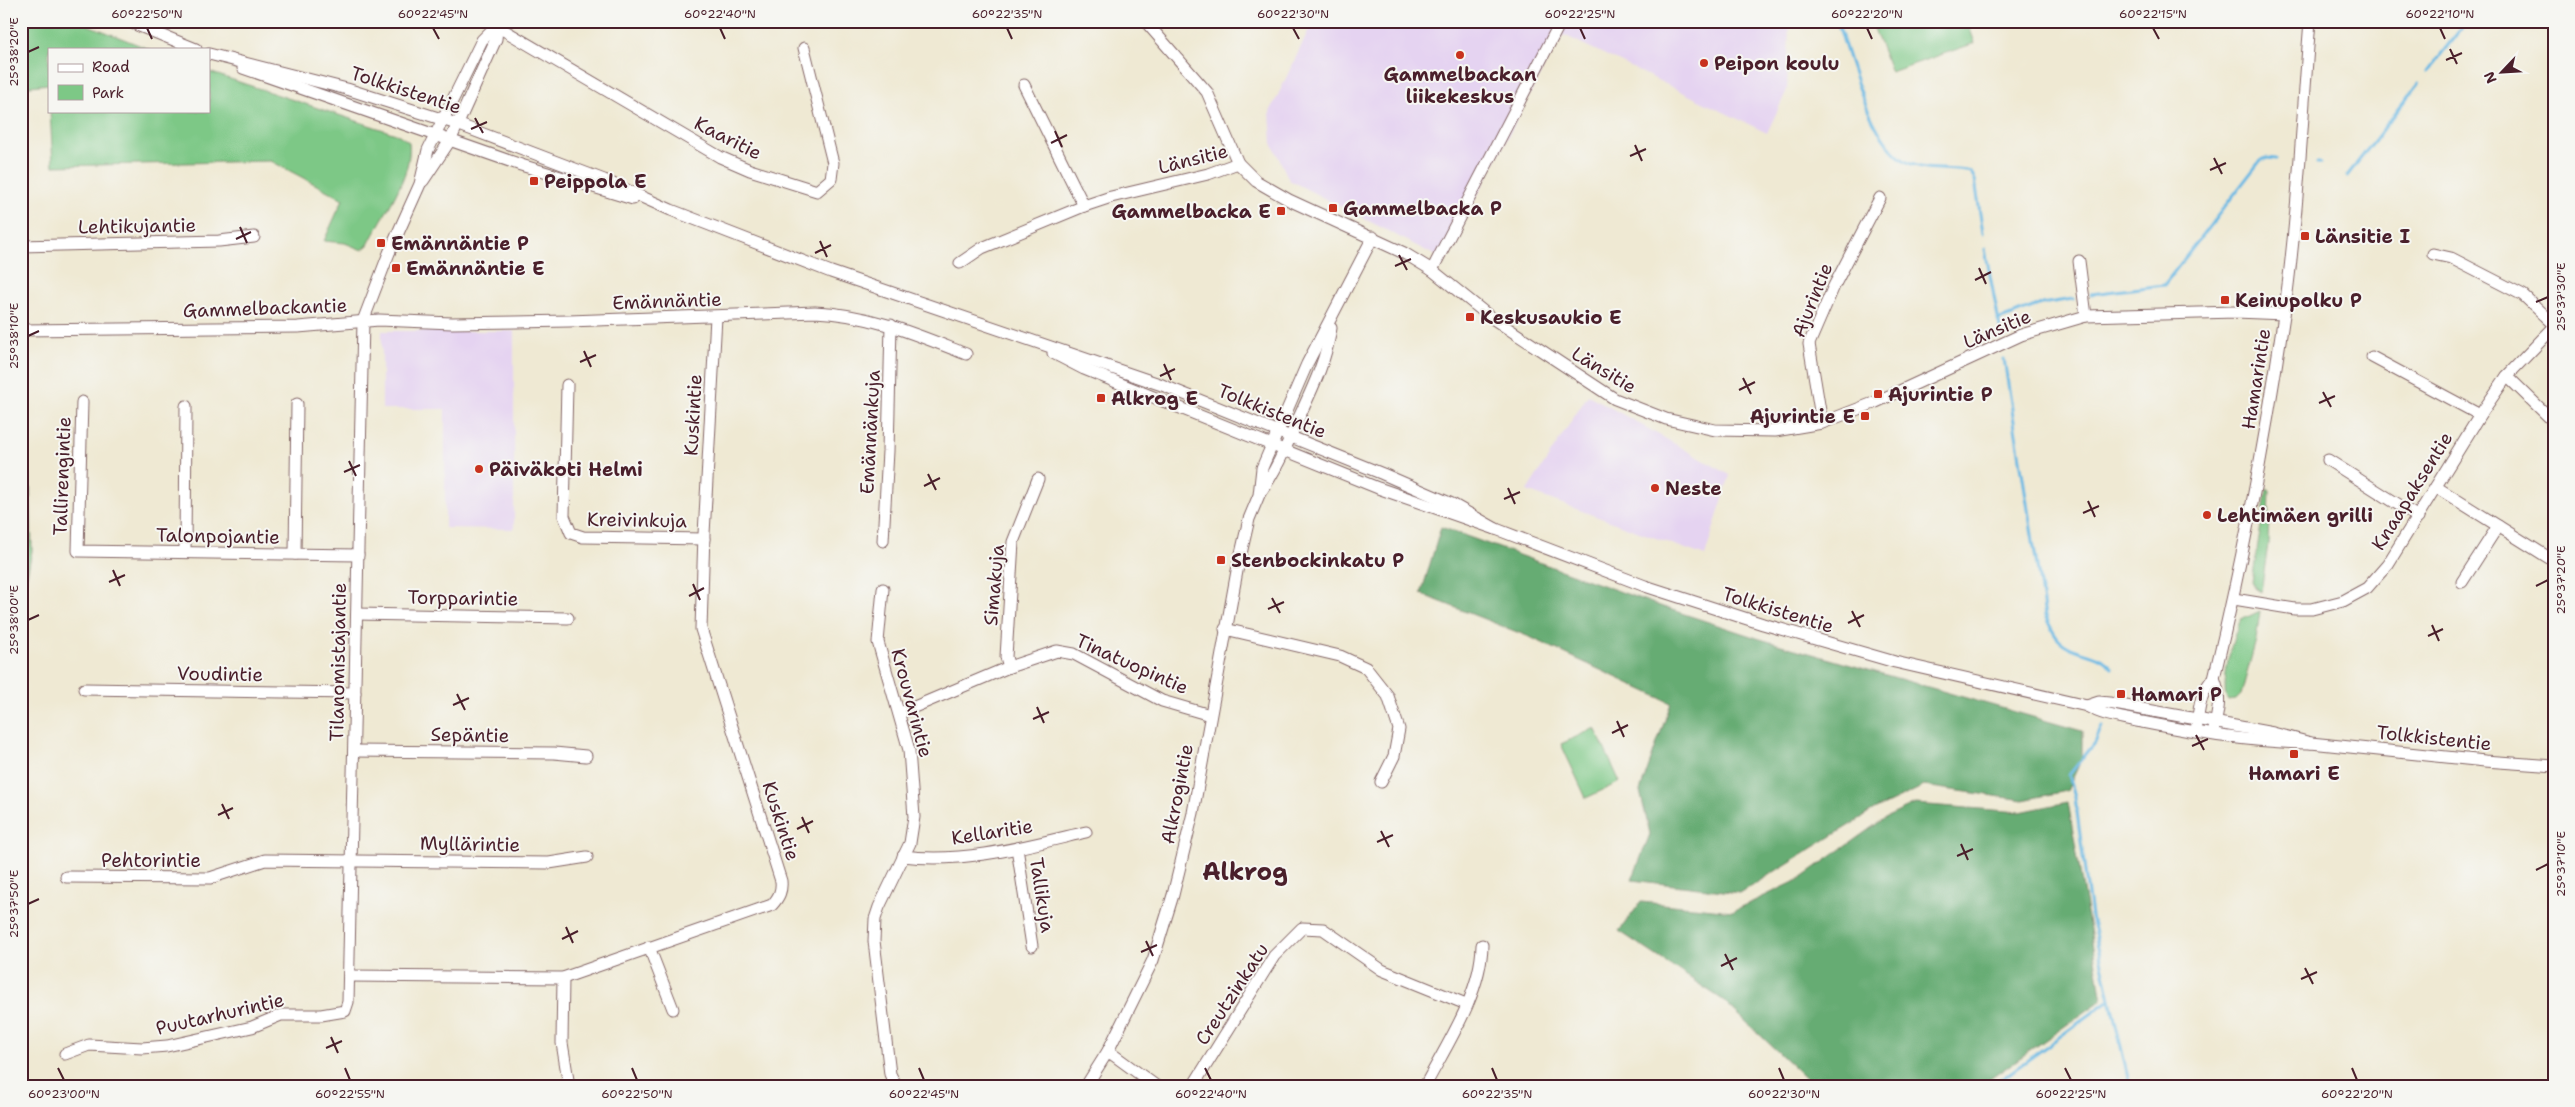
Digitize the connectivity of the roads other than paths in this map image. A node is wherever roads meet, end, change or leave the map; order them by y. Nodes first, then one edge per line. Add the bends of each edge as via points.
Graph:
1 (126, 21) edge
2 (1144, 21) edge
3 (1561, 21) edge
4 (2310, 21) edge
5 (495, 22) edge
6 (194, 48) edge
7 (804, 48) dead end
8 (210, 54) edge
9 (210, 54) edge
10 (1024, 85) dead end
11 (444, 119) junction
12 (458, 124) junction
13 (436, 134) junction
14 (451, 139) junction
15 (1238, 162) junction
16 (420, 184) junction
17 (1880, 198) dead end
18 (1084, 206) junction
19 (671, 210) junction
20 (254, 237) dead end
21 (1373, 237) junction
22 (21, 246) edge
23 (2433, 254) dead end
24 (2079, 260) dead end
25 (960, 263) dead end
26 (1432, 270) junction
27 (2284, 314) junction
28 (2086, 316) junction
29 (716, 317) junction
30 (1332, 320) junction
31 (363, 321) junction
32 (891, 325) junction
33 (2554, 325) edge
34 (21, 330) edge
35 (1029, 341) junction
36 (966, 354) dead end
37 (2372, 357) dead end
38 (2507, 376) junction
39 (567, 385) dead end
40 (82, 402) dead end
41 (297, 404) dead end
42 (186, 406) dead end
43 (2480, 415) junction
44 (2554, 422) edge
45 (1822, 423) junction
46 (1276, 432) junction
47 (1290, 438) junction
48 (1271, 445) junction
49 (1285, 450) junction
50 (2328, 460) dead end
51 (1038, 479) dead end
52 (2436, 487) junction
53 (1258, 495) junction
54 (2418, 517) junction
55 (2498, 526) junction
56 (1496, 529) junction
57 (704, 539) junction
58 (883, 541) dead end
59 (78, 551) joint
60 (185, 552) junction
61 (295, 554) junction
62 (358, 556) junction
63 (2554, 562) edge
64 (2462, 582) dead end
65 (883, 589) dead end
66 (2234, 599) junction
67 (357, 614) junction
68 (568, 618) dead end
69 (1225, 629) junction
70 (1009, 667) junction
71 (2214, 678) junction
72 (84, 689) dead end
73 (355, 693) junction
74 (2087, 706) junction
75 (900, 713) junction
76 (1210, 715) junction
77 (2198, 719) junction
78 (2214, 728) junction
79 (2196, 731) junction
80 (354, 751) junction
81 (586, 756) dead end
82 (2554, 766) edge
83 (1381, 782) dead end
84 (1086, 832) dead end
85 (1017, 848) junction
86 (903, 856) junction
87 (586, 857) dead end
88 (353, 860) junction
89 (66, 878) dead end
90 (1482, 945) dead end
91 (1032, 946) dead end
92 (649, 947) junction
93 (350, 976) junction
94 (563, 978) junction
95 (348, 1002) joint
96 (1466, 1004) junction
97 (673, 1010) dead end
98 (1108, 1051) junction
99 (65, 1054) dead end
100 (895, 1085) edge
101 (569, 1086) edge
102 (1086, 1086) edge
103 (1156, 1086) edge
104 (1193, 1086) edge
105 (1425, 1086) edge

1 - 6 street
2 - 15 street via 1207,92
3 - 26 street
4 - 27 street, Hamarintie
5 - 7 street, Kaaritie via 720,158 817,191 831,179 833,163
5 - 11 street, Gammelbackantie via 482,40
5 - 12 street, Gammelbackantie via 496,40
8 - 11 street, Tolkkistentie via 296,75
9 - 13 street, Tolkkistentie via 277,81
10 - 18 street
11 - 12 street, Tolkkistentie
11 - 13 street, Gammelbackantie
12 - 14 street, Gammelbackantie
12 - 19 street, Tolkkistentie via 604,180
13 - 14 street, Tolkkistentie
13 - 16 street, Gammelbackantie via 428,150
14 - 16 street, Gammelbackantie
14 - 19 street, Tolkkistentie via 582,185
15 - 18 street, Länsitie via 1208,174
15 - 21 street, Länsitie via 1256,181 1283,196
16 - 31 street, Gammelbackantie via 389,252
17 - 45 street, Ajurintie via 1834,286 1809,344
18 - 25 street, Länsitie via 982,248
19 - 35 street, Tolkkistentie via 831,272
20 - 22 street, Lehtikujantie via 219,241
21 - 26 street, Länsitie
21 - 30 street
23 - 33 street via 2451,258 2523,295
24 - 28 street
26 - 45 street, Länsitie via 1489,316 1633,408 1715,430 1775,431
27 - 28 street, Länsitie
27 - 66 street, Hamarintie
28 - 45 street, Länsitie via 2021,335 1876,402
29 - 31 street, Emännäntie
29 - 32 street, Emännäntie via 832,312
29 - 57 street, Kuskintie
30 - 46 street, Alkrogintie via 1307,364
30 - 47 street, Alkrogintie via 1320,370
31 - 34 street, Gammelbackantie via 298,327
31 - 62 street, Tilanomistajantie
32 - 36 street, Emännäntie
32 - 58 street, Emännänkuja
33 - 38 street, Knaapaksentie
35 - 46 street, Tolkkistentie via 1087,357
35 - 48 street, Tolkkistentie via 1084,369
37 - 43 street
38 - 43 street, Knaapaksentie
38 - 44 street
39 - 57 street, Kreivinkuja via 564,516 571,533 583,537
40 - 59 street, Tallirengintie
41 - 61 street
42 - 60 street
43 - 52 street, Knaapaksentie
46 - 47 street, Tolkkistentie
46 - 48 street, Alkrogintie
47 - 49 street, Alkrogintie
47 - 56 street, Tolkkistentie via 1452,504
48 - 49 street, Tolkkistentie
48 - 53 street, Alkrogintie via 1262,468
49 - 53 street, Alkrogintie via 1274,474
49 - 56 street, Tolkkistentie via 1378,488
50 - 54 street
51 - 70 street, Simakuja via 1013,542 1006,657
52 - 54 street, Knaapaksentie
52 - 55 street
53 - 69 street, Alkrogintie via 1249,519
54 - 66 street, Knaapaksentie via 2376,580 2343,601 2312,609 2295,609
55 - 63 street
55 - 64 street
56 - 74 street, Tolkkistentie via 1645,586 1763,624 1895,662
57 - 92 street, Kuskintie via 701,630 782,890 772,905
59 - 60 street, Talonpojantie
60 - 61 street, Talonpojantie
61 - 62 street, Talonpojantie
62 - 67 street, Tilanomistajantie
65 - 75 street, Krouvarintie via 878,642
66 - 71 street, Hamarintie
67 - 68 street, Torpparintie
67 - 73 street, Tilanomistajantie
69 - 76 street, Alkrogintie
69 - 83 street via 1340,656 1366,668 1388,696 1399,729 1394,756
70 - 75 street, Tinatuopintie
70 - 76 street, Tinatuopintie via 1046,653 1065,651 1162,701
71 - 77 street, Hamarintie via 2201,697
71 - 78 street, Hamarintie via 2220,702
72 - 73 street, Voudintie
73 - 80 street, Tilanomistajantie
74 - 77 street, Tolkkistentie via 2109,703
74 - 79 street, Tolkkistentie via 2117,717
75 - 86 street, Krouvarintie via 912,768 914,817 913,830
76 - 98 street, Alkrogintie via 1193,813 1173,895 1153,960
77 - 78 street, Tolkkistentie
77 - 79 street, Hamarintie
78 - 79 street, Tolkkistentie
78 - 82 street, Tolkkistentie via 2311,743
80 - 81 street, Sepäntie
80 - 88 street, Tilanomistajantie
84 - 85 street, Kellaritie
85 - 86 street, Kellaritie via 930,859
85 - 91 street, Tallikuja
86 - 100 street, Krouvarintie via 879,907 874,941 890,1074
87 - 88 street, Myllärintie via 549,863
88 - 89 street, Pehtorintie via 265,860 210,878
88 - 93 street, Tilanomistajantie
90 - 96 street via 1481,961
92 - 94 street, Kuskintie
92 - 97 street
93 - 94 street, Kuskintie
93 - 95 street, Tilanomistajantie
94 - 101 street via 562,1042
95 - 99 street, Puutarhurintie via 345,1011 338,1014 281,1015 252,1027 167,1046 89,1045
96 - 104 street, Creutzinkatu via 1382,970 1323,929 1302,928 1274,956
96 - 105 street
98 - 102 street, Alkrogintie
98 - 103 street

